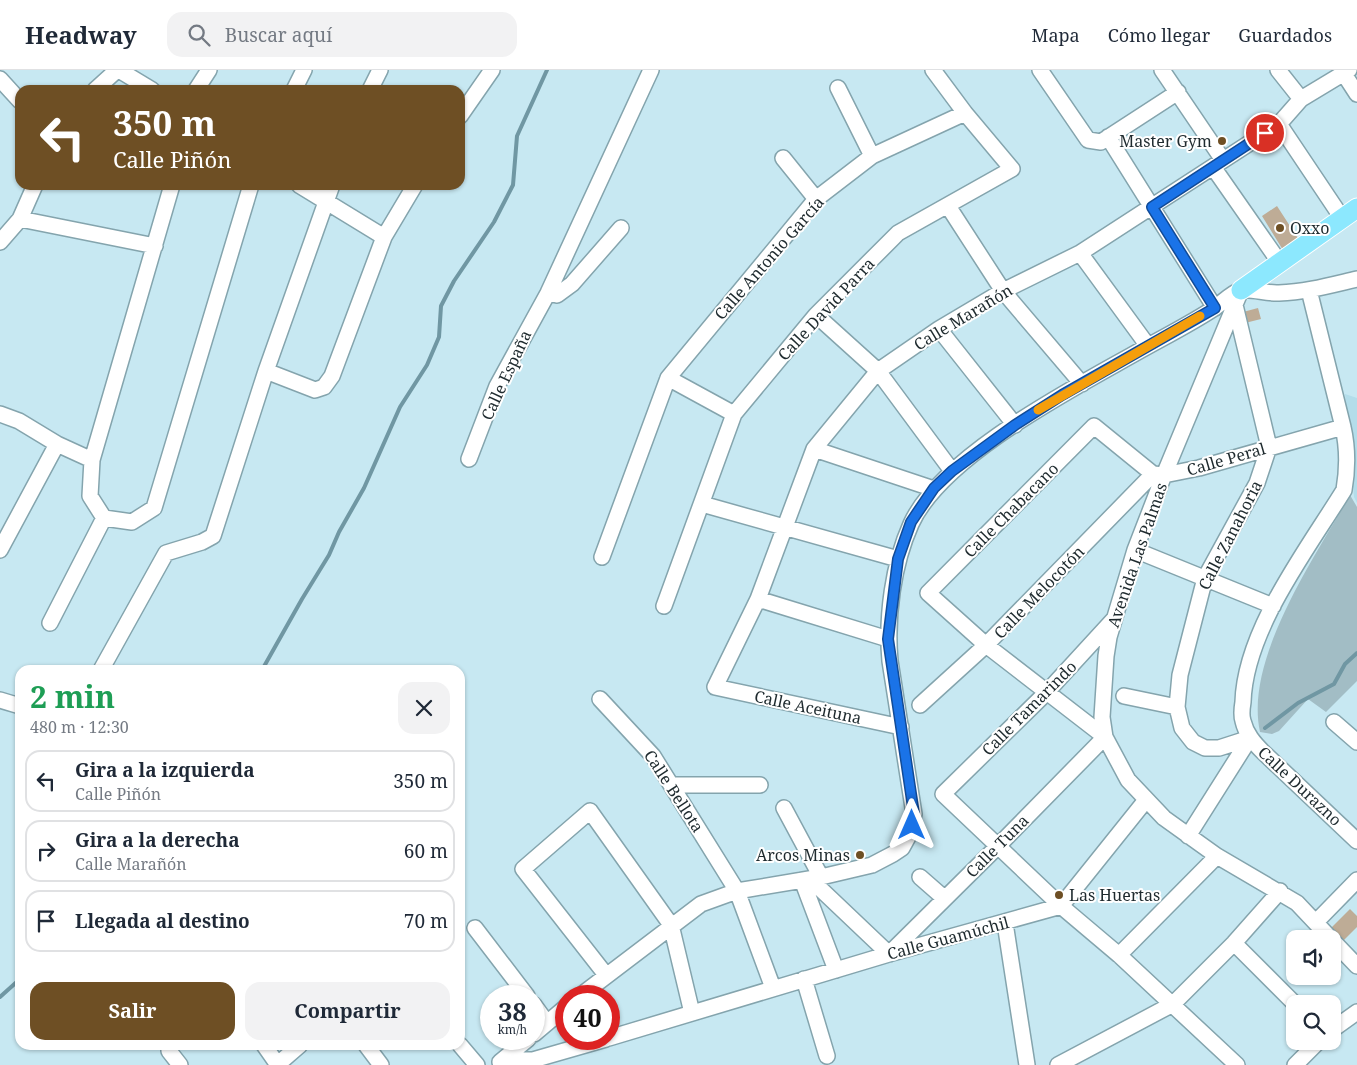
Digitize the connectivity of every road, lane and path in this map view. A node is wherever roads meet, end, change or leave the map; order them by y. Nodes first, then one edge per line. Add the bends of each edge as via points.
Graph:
1 (118, 70) edge
2 (209, 70) edge
3 (304, 70) edge
4 (380, 70) edge
5 (492, 70) edge
6 (934, 70) edge
7 (1040, 70) edge
8 (1162, 70) edge
9 (1278, 70) edge
10 (651, 72) edge
11 (1346, 72) edge
12 (0, 79) edge
13 (101, 85) edge
14 (144, 85) edge
15 (199, 85) edge
16 (296, 85) edge
17 (372, 85) edge
18 (838, 88) dead end
19 (1178, 92) junction
20 (1357, 94) edge
21 (15, 96) edge
22 (1301, 100) junction
23 (465, 109) edge
24 (964, 113) junction
25 (1279, 124) junction
26 (1101, 140) junction
27 (872, 156) junction
28 (783, 158) dead end
29 (1218, 163) junction
30 (33, 190) edge
31 (171, 190) edge
32 (249, 190) edge
33 (306, 190) edge
34 (330, 190) edge
35 (412, 190) edge
36 (816, 199) junction
37 (325, 203) junction
38 (948, 206) junction
39 (1152, 207) junction
40 (1350, 213) edge
41 (20, 219) junction
42 (621, 228) dead end
43 (384, 237) junction
44 (0, 242) edge
45 (155, 246) junction
46 (1080, 253) junction
47 (1280, 263) junction
48 (1357, 279) edge
49 (1309, 290) junction
50 (1003, 291) junction
51 (548, 293) junction
52 (1238, 298) junction
53 (1215, 308) junction
54 (816, 316) junction
55 (939, 329) junction
56 (1148, 346) junction
57 (266, 371) junction
58 (878, 371) junction
59 (668, 378) junction
60 (1082, 384) junction
61 (0, 414) edge
62 (734, 414) junction
63 (1015, 425) junction
64 (1344, 427) junction
65 (57, 444) junction
66 (1269, 447) junction
67 (814, 449) junction
68 (469, 459) dead end
69 (92, 460) junction
70 (952, 471) junction
71 (1158, 474) junction
72 (934, 488) junction
73 (702, 504) junction
74 (104, 518) junction
75 (783, 526) junction
76 (0, 550) edge
77 (1135, 550) junction
78 (602, 557) dead end
79 (898, 559) junction
80 (1205, 578) junction
81 (758, 599) junction
82 (664, 606) dead end
83 (1273, 606) junction
84 (1113, 619) junction
85 (50, 623) dead end
86 (888, 639) junction
87 (986, 645) junction
88 (104, 665) edge
89 (715, 686) joint
90 (1046, 693) junction
91 (1124, 696) dead end
92 (600, 699) dead end
93 (0, 700) edge
94 (15, 704) edge
95 (920, 705) dead end
96 (1177, 707) junction
97 (1334, 722) dead end
98 (901, 727) junction
99 (1105, 736) junction
100 (1250, 738) junction
101 (1357, 742) edge
102 (671, 785) junction
103 (760, 785) dead end
104 (1146, 800) junction
105 (784, 808) dead end
106 (1188, 836) junction
107 (1357, 840) edge
108 (997, 848) junction
109 (1217, 856) junction
110 (920, 877) dead end
111 (811, 879) junction
112 (1357, 880) edge
113 (737, 891) junction
114 (1280, 891) junction
115 (944, 898) junction
116 (1061, 906) junction
117 (1316, 922) junction
118 (1005, 924) junction
119 (671, 925) junction
120 (475, 928) dead end
121 (1324, 930) edge
122 (1234, 943) junction
123 (1341, 949) edge
124 (889, 954) junction
125 (1119, 955) junction
126 (1357, 966) edge
127 (836, 970) junction
128 (606, 975) junction
129 (804, 979) junction
130 (519, 985) edge
131 (594, 985) edge
132 (773, 988) junction
133 (1286, 995) edge
134 (1173, 1004) junction
135 (1357, 1012) edge
136 (692, 1013) junction
137 (555, 1016) edge
138 (545, 1020) edge
139 (547, 1023) joint
140 (1341, 1024) edge
141 (620, 1034) edge
142 (268, 1050) edge
143 (294, 1050) edge
144 (370, 1050) edge
145 (464, 1050) edge
146 (517, 1050) edge
147 (567, 1050) edge
148 (1310, 1050) edge
149 (169, 1052) dead end
150 (828, 1056) dead end
151 (504, 1063) edge
152 (1232, 1064) edge
153 (180, 1065) edge
154 (278, 1065) edge
155 (381, 1065) edge
156 (476, 1065) edge
157 (1027, 1065) edge
158 (1058, 1065) edge
159 (1295, 1065) edge

1 - 13 street
1 - 14 street
2 - 15 street
3 - 16 street
4 - 17 street
5 - 23 street
6 - 24 street
7 - 26 street via 1088,140
8 - 19 street
9 - 22 street
10 - 51 street, Calle España
11 - 20 street
11 - 22 street, Calle Marañón
12 - 21 street
18 - 27 street
19 - 26 street
19 - 29 street
22 - 25 street, Calle Marañón
24 - 27 street, Calle Antonio García
24 - 38 street, Calle David Parra via 1012,169
25 - 29 street, Calle Marañón
25 - 40 street
26 - 39 street
27 - 36 street, Calle Antonio García
28 - 36 street
29 - 39 street, Calle Marañón
29 - 47 street
30 - 41 street
31 - 45 street
32 - 74 street via 154,508 132,522
33 - 37 street
34 - 37 street
35 - 43 street
36 - 59 street, Calle Antonio García
37 - 43 street
37 - 57 street
38 - 50 street
38 - 54 street, Calle David Parra via 898,233
39 - 46 street, Calle Marañón
39 - 53 street
40 - 47 main road
41 - 44 street
41 - 45 street
42 - 51 street via 572,284 557,295
43 - 57 street via 332,376 324,387 315,390
45 - 69 street
46 - 50 street, Calle Marañón
46 - 56 street
47 - 52 main road
48 - 49 street
49 - 52 street
49 - 64 street
50 - 55 street, Calle Marañón
50 - 60 street
51 - 68 street, Calle España via 497,386
52 - 53 street
52 - 66 street
52 - 71 street, Avenida Las Palmas
53 - 56 street
54 - 58 street
54 - 62 street, Calle David Parra
55 - 58 street, Calle Marañón
55 - 63 street
56 - 60 street
57 - 88 street via 213,536 166,553
58 - 67 street, Calle Marañón
58 - 70 street
59 - 62 street
59 - 78 street, Calle Antonio García
60 - 63 street
61 - 65 street via 19,421
62 - 73 street, Calle David Parra
63 - 70 street
64 - 66 street, Calle Peral
64 - 83 street via 1348,456 1344,490
65 - 69 street
65 - 76 street
66 - 71 street, Calle Peral via 1199,468
66 - 80 street, Calle Zanahoria via 1257,484
67 - 72 street
67 - 75 street, Calle Marañón
69 - 74 street via 90,496
70 - 72 street
71 - 77 street, Avenida Las Palmas
71 - 87 street, Calle Melocotón
71 - 87 street, Calle Chabacano via 1094,426 928,593
72 - 79 street via 911,522
73 - 75 street
73 - 82 street, Calle David Parra
74 - 85 street
75 - 79 street
75 - 81 street, Calle Marañón
77 - 80 street
77 - 84 street, Avenida Las Palmas
79 - 86 street
80 - 83 street
80 - 96 street, Calle Zanahoria via 1180,675
81 - 86 street
81 - 89 street, Calle Marañón
83 - 100 street via 1257,642 1243,691 1242,719
84 - 90 street, Calle Tamarindo
84 - 99 street, Avenida Las Palmas via 1102,696
86 - 98 street
87 - 90 street
87 - 95 street, Calle Melocotón
89 - 98 street, Calle Aceituna
90 - 99 street
90 - 108 street, Calle Tamarindo via 943,794
91 - 96 street
92 - 102 street, Calle Bellota via 653,756
93 - 94 street
96 - 100 street, Calle Durazno via 1182,728 1193,742 1204,748 1219,748
97 - 101 street
98 - 111 street via 914,814 902,848 872,865
99 - 104 street, Avenida Las Palmas via 1128,780
99 - 108 street, Calle Tuna
100 - 106 street
100 - 107 street, Calle Durazno
102 - 103 street
102 - 113 street, Calle Bellota
104 - 106 street, Avenida Las Palmas
104 - 116 street
105 - 111 street
106 - 109 street, Avenida Las Palmas
108 - 115 street, Calle Tuna
108 - 116 street
109 - 114 street, Avenida Las Palmas
109 - 125 street
110 - 115 street
111 - 113 street
111 - 124 street
111 - 127 street
112 - 117 street
113 - 119 street via 701,904
113 - 132 street, Calle Bellota
114 - 117 street, Avenida Las Palmas
114 - 122 street
115 - 124 street, Calle Tuna
116 - 118 street, Calle Guamúchil
116 - 125 street
117 - 121 street, Avenida Las Palmas
118 - 124 street, Calle Guamúchil
118 - 157 street
119 - 128 street
119 - 128 street via 590,811 523,868
119 - 136 street
120 - 130 street
122 - 133 street
122 - 134 street
123 - 126 street, Avenida Las Palmas
124 - 127 street, Calle Guamúchil
125 - 134 street
127 - 129 street, Calle Guamúchil
128 - 131 street
129 - 132 street, Calle Guamúchil
129 - 150 street
132 - 136 street, Calle Guamúchil
134 - 152 street
134 - 158 street
135 - 140 street
136 - 141 street, Calle Guamúchil
137 - 139 street
138 - 139 street
142 - 154 street
143 - 154 street
144 - 155 street
145 - 156 street
146 - 151 street
147 - 151 street, Calle Guamúchil via 533,1060
148 - 159 street
149 - 153 street

